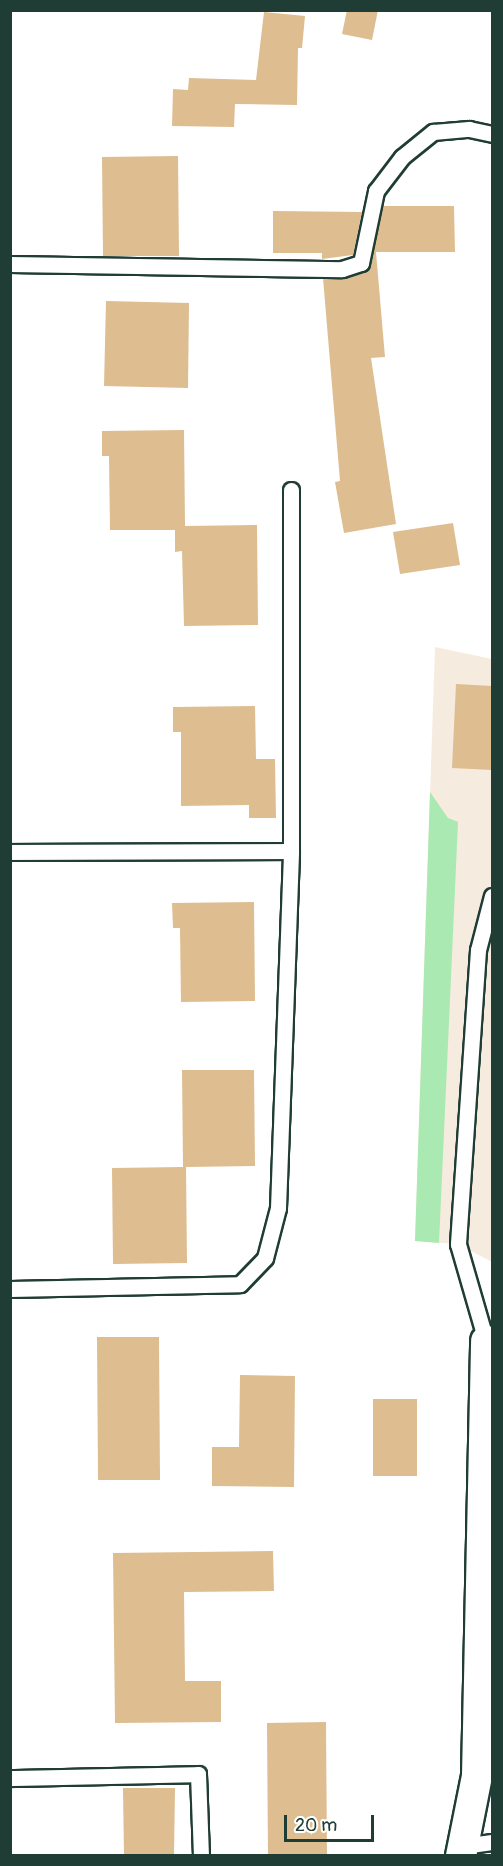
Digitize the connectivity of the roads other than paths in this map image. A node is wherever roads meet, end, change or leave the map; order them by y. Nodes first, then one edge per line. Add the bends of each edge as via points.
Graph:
1 (492, 134) edge
2 (10, 264) edge
3 (291, 490) dead end
4 (291, 851) junction
5 (10, 852) edge
6 (492, 896) edge
7 (10, 1289) edge
8 (489, 1341) edge
9 (10, 1778) edge
10 (492, 1842) edge
11 (462, 1851) edge
12 (201, 1856) edge

1 - 2 lane via 470,129 433,132 402,157 376,191 361,263 342,269
3 - 4 lane
4 - 5 lane
4 - 7 lane via 278,1208 265,1258 240,1284
6 - 8 lane via 478,950 458,1244
8 - 11 street via 477,1776
9 - 12 lane via 198,1774
10 - 11 lane

